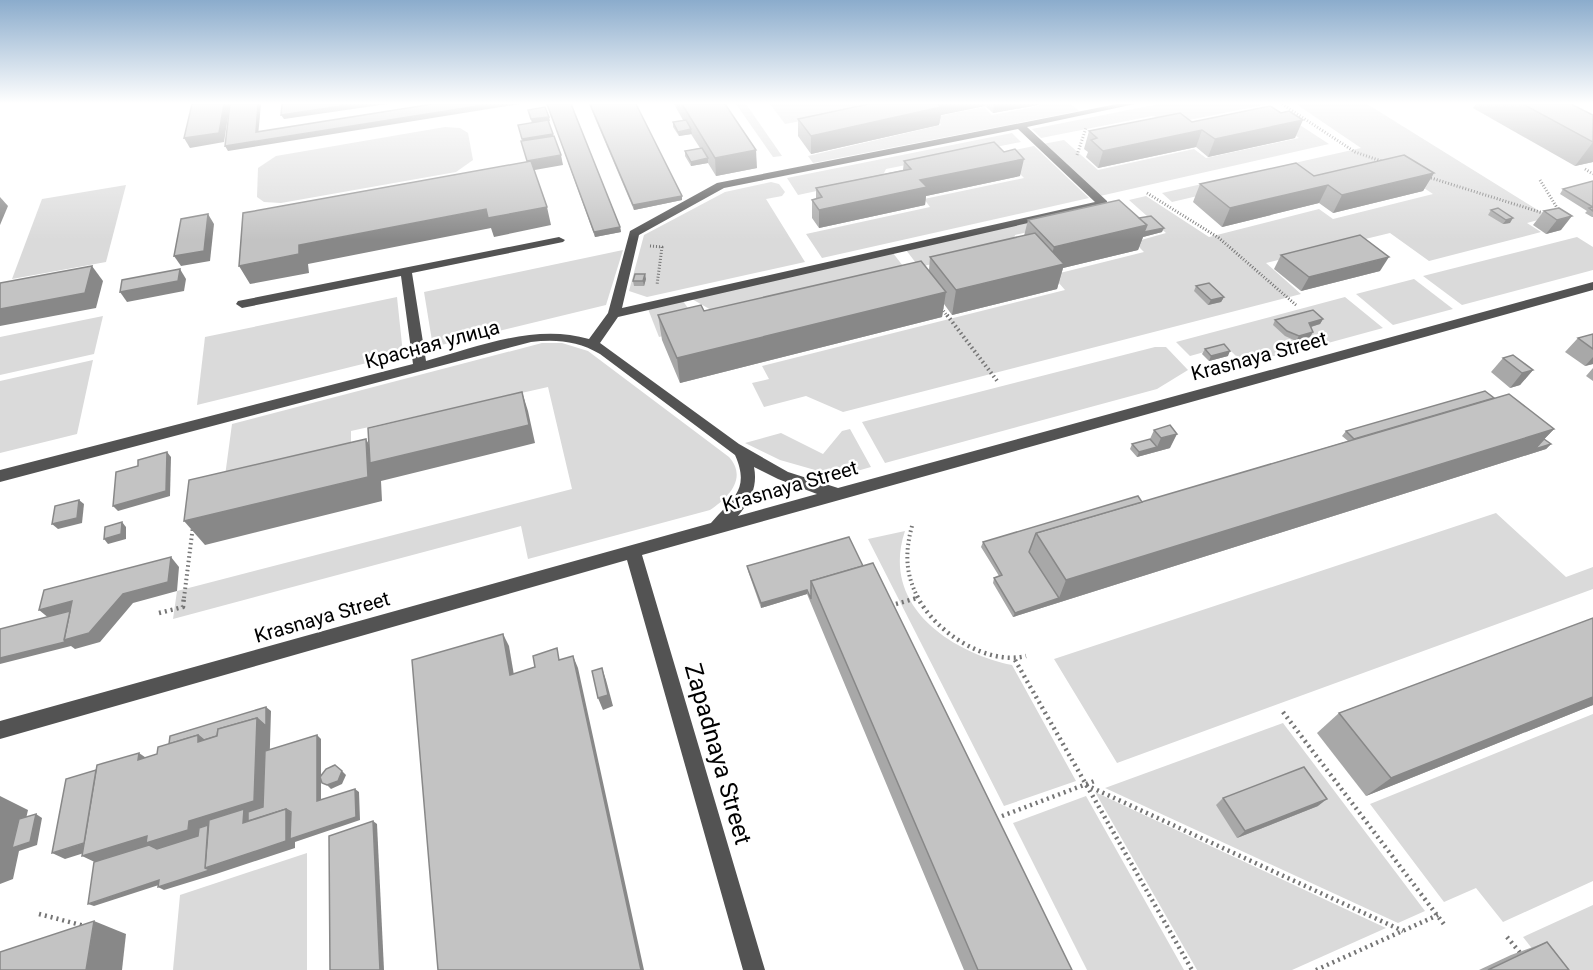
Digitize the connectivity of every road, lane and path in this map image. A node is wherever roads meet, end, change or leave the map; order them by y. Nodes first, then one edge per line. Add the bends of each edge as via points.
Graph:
1 (902, 149) edge
2 (1045, 149) edge
3 (1078, 149) edge
4 (1351, 149) edge
5 (1076, 155) dead end
6 (1387, 163) edge
7 (1584, 169) edge
8 (1420, 174) edge
9 (1593, 174) edge
10 (1540, 180) dead end
11 (1147, 193) dead end
12 (1554, 216) edge
13 (1564, 220) edge
14 (559, 240) dead end
15 (632, 244) junction
16 (406, 271) junction
17 (1593, 286) edge
18 (935, 300) edge
19 (242, 304) dead end
20 (654, 304) junction
21 (1296, 305) dead end
22 (614, 314) junction
23 (592, 344) junction
24 (420, 367) junction
25 (998, 382) dead end
26 (741, 453) junction
27 (0, 476) edge
28 (840, 493) junction
29 (194, 514) edge
30 (912, 526) dead end
31 (714, 529) junction
32 (633, 552) junction
33 (917, 598) junction
34 (896, 604) edge
35 (159, 614) dead end
36 (1026, 656) dead end
37 (1015, 660) junction
38 (1283, 712) dead end
39 (0, 730) edge
40 (1097, 780) dead end
41 (1086, 785) junction
42 (1002, 816) dead end
43 (39, 914) dead end
44 (1438, 915) junction
45 (1446, 927) dead end
46 (94, 929) edge
47 (1403, 931) junction
48 (1507, 937) dead end
49 (1527, 962) edge
50 (754, 970) edge
51 (1192, 970) edge
52 (1316, 970) edge

1 - 15 street via 721,185 634,233
2 - 20 street via 1104,203
3 - 5 path
4 - 6 path
7 - 9 path
8 - 12 path
10 - 13 path
11 - 21 path via 1219,238
14 - 16 street
15 - 20 path via 662,247
15 - 22 street
16 - 19 street
16 - 24 street
17 - 28 street, Krasnaya Street
18 - 25 path
20 - 22 street
22 - 23 street
23 - 24 street, Красная улица via 542,336
23 - 26 street, Красная улица
24 - 27 street, Красная улица
26 - 28 street, Красная улица via 796,483
26 - 31 street via 750,476 747,492 735,510
28 - 31 street, Krasnaya Street
29 - 35 path via 183,607
30 - 33 path via 905,556 909,581
31 - 32 street, Krasnaya Street
32 - 39 street, Krasnaya Street
32 - 50 street, Zapadnaya Street
33 - 34 path
33 - 37 path via 940,626 962,642
36 - 37 path
37 - 41 path
38 - 44 path
40 - 41 path
41 - 42 path
41 - 47 path
41 - 51 path
43 - 46 path
44 - 45 path
44 - 47 path
47 - 52 path
48 - 49 path

